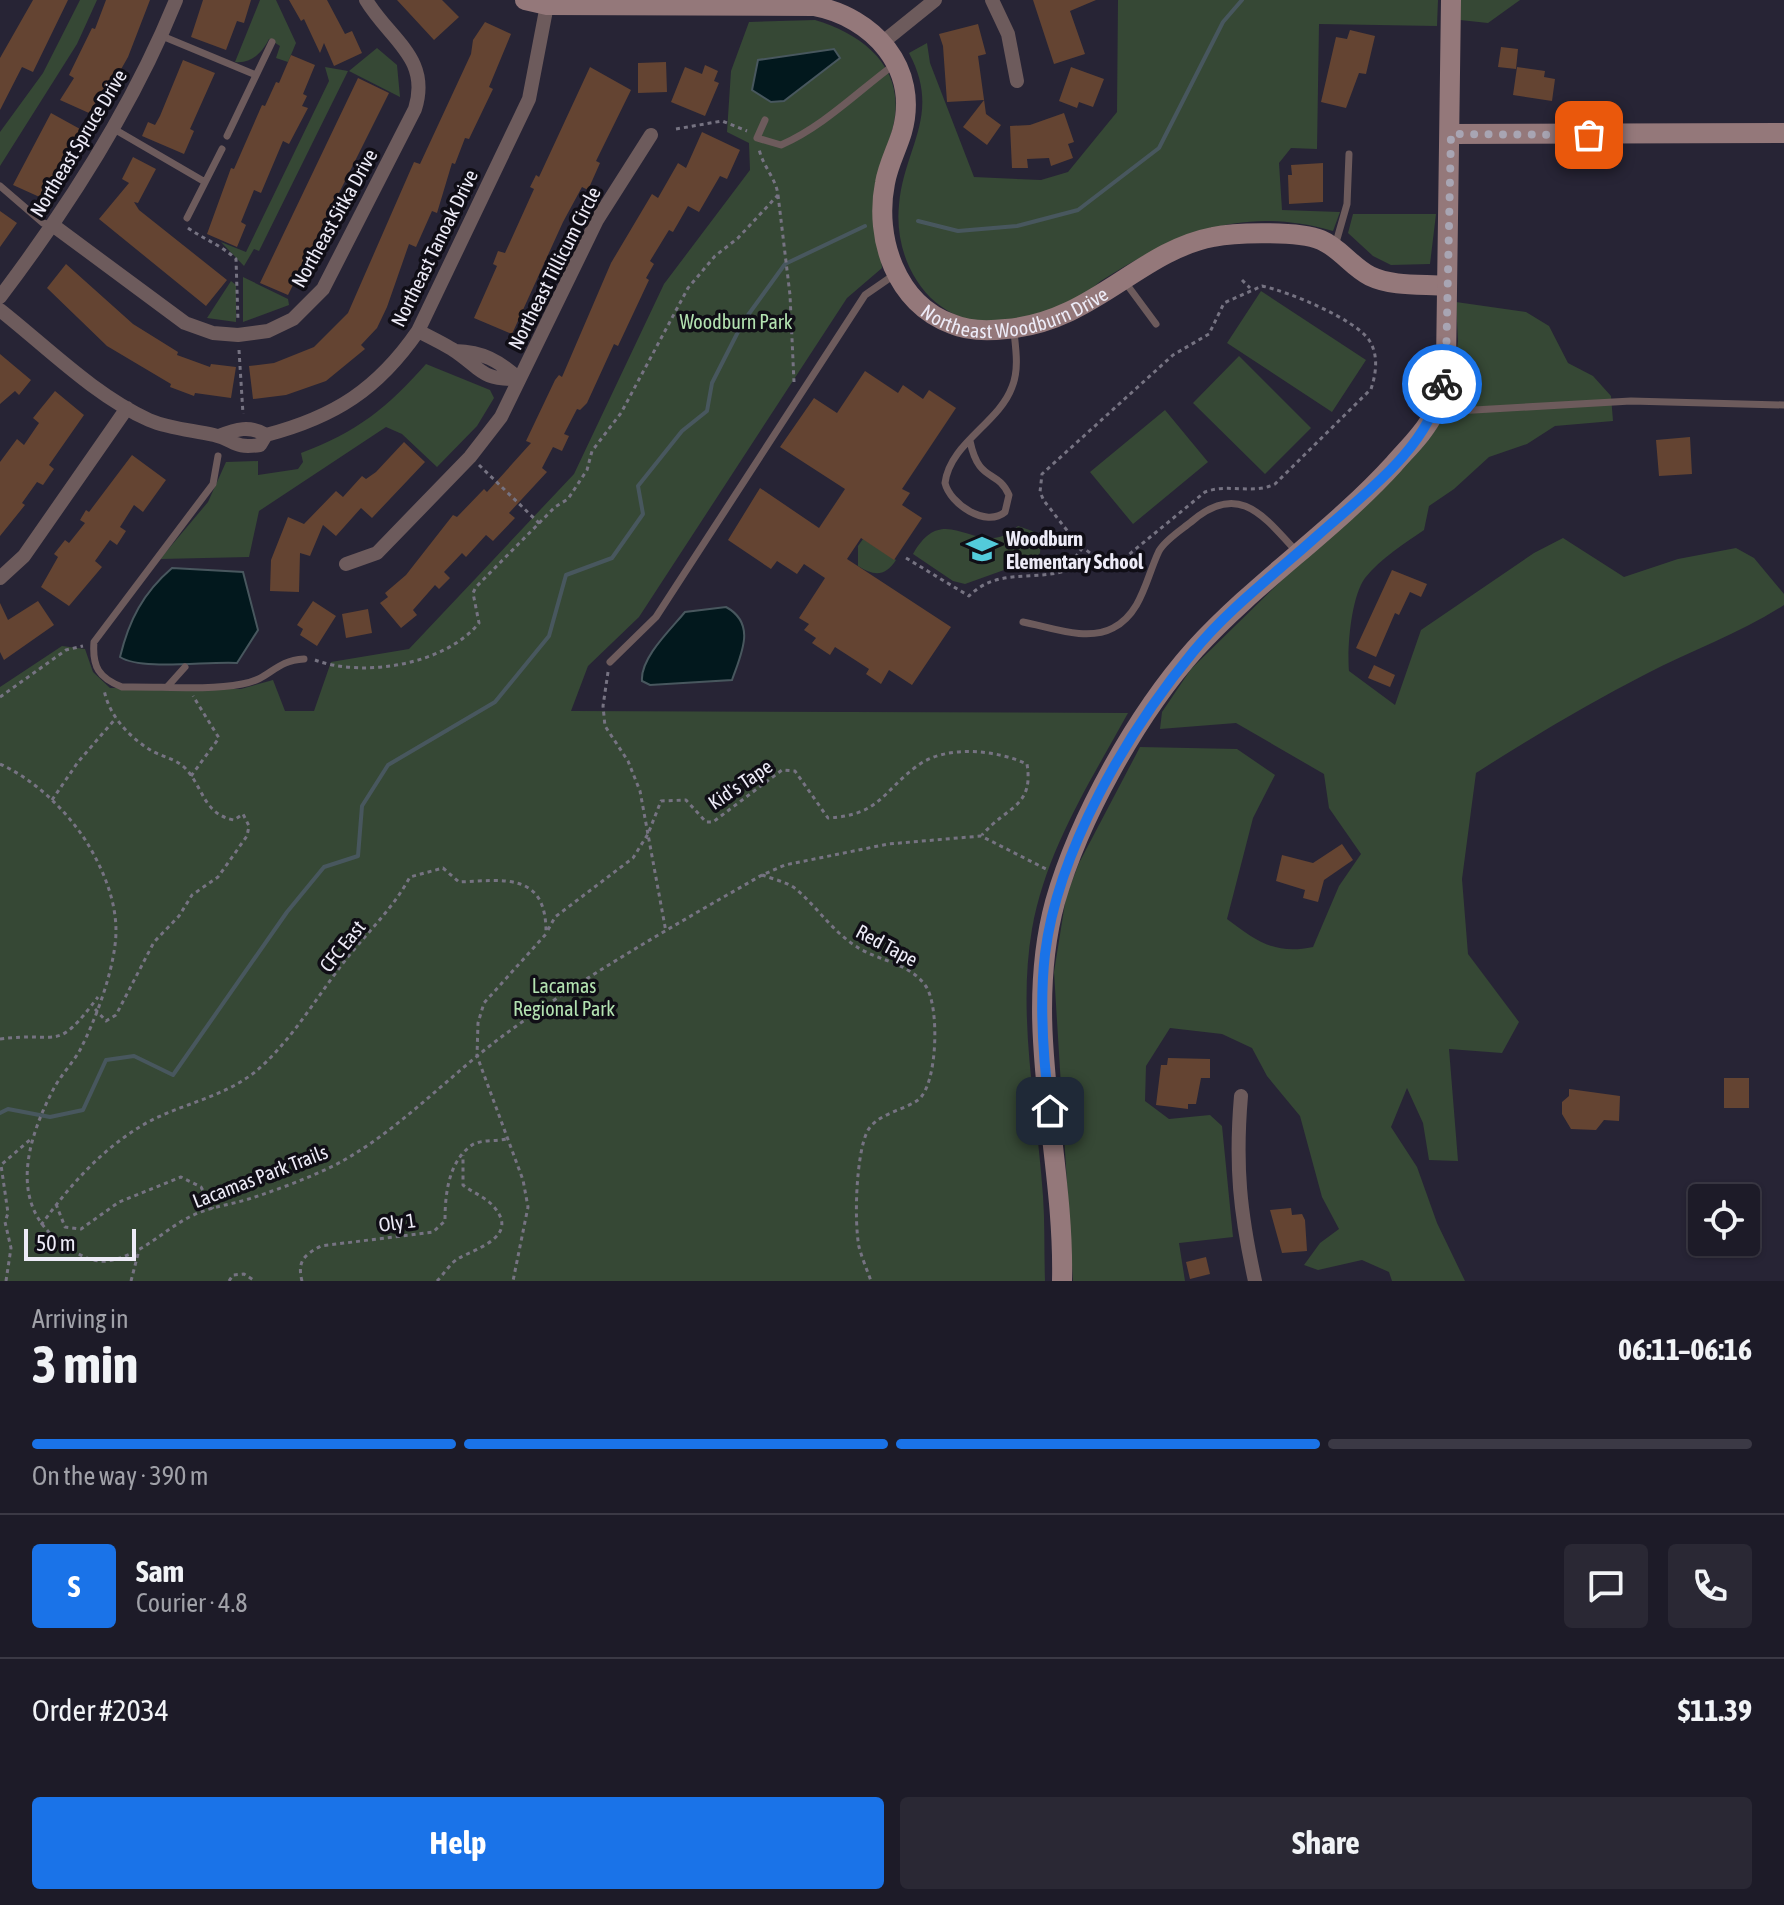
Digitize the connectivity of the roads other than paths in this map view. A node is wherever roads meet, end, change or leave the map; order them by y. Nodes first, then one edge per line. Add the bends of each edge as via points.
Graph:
1 (176, 0) edge
2 (366, 0) edge
3 (525, 0) edge
4 (935, 0) edge
5 (992, 0) edge
6 (1451, 0) edge
7 (547, 5) junction
8 (162, 36) junction
9 (272, 42) dead end
10 (883, 42) junction
11 (896, 62) junction
12 (256, 75) junction
13 (1017, 81) dead end
14 (765, 120) dead end
15 (111, 127) junction
16 (1784, 133) edge
17 (1451, 134) junction
18 (651, 135) dead end
19 (227, 136) dead end
20 (222, 149) dead end
21 (1349, 154) dead end
22 (205, 182) junction
23 (0, 186) edge
24 (187, 218) road end
25 (54, 226) junction
26 (1333, 248) junction
27 (896, 274) junction
28 (1125, 282) junction
29 (1447, 286) junction
30 (0, 297) edge
31 (0, 310) edge
32 (1156, 324) dead end
33 (1014, 329) junction
34 (418, 331) junction
35 (519, 379) junction
36 (1784, 405) edge
37 (127, 408) junction
38 (1434, 412) junction
39 (266, 435) junction
40 (219, 436) junction
41 (970, 441) junction
42 (218, 456) dead end
43 (1299, 553) junction
44 (346, 564) dead end
45 (0, 578) edge
46 (1023, 622) dead end
47 (304, 659) road end
48 (610, 662) road end
49 (185, 667) dead end
50 (168, 686) junction
51 (1241, 1096) dead end
52 (1062, 1281) edge
53 (1255, 1281) edge

1 - 8 street, Northeast Spruce Drive
2 - 25 street, Northeast Sitka Drive via 406,50 422,87 323,289 293,319 268,331 238,335 185,323
3 - 7 street, Northeast Woodburn Drive
4 - 10 street
5 - 13 street via 1008,34
6 - 17 street
7 - 10 street, Northeast Woodburn Drive via 814,6 857,20
7 - 34 street, Northeast Tanoak Drive via 529,99
8 - 12 lane
8 - 15 street, Northeast Spruce Drive
9 - 12 lane
10 - 11 street, Northeast Woodburn Drive
11 - 14 lane via 805,135 781,145 757,138
11 - 27 street, Northeast Woodburn Drive via 903,78 902,130 884,185 883,233
12 - 19 lane
15 - 22 lane
15 - 25 street, Northeast Spruce Drive
16 - 17 street
17 - 29 street
18 - 35 street, Northeast Tillicum Circle via 597,220
20 - 22 lane
21 - 26 lane via 1347,204
22 - 24 lane
23 - 25 lane, Northeast Sitka Drive via 43,223
25 - 30 street, Northeast Spruce Drive
26 - 28 street, Northeast Woodburn Drive via 1304,236 1215,236 1189,244
26 - 29 street, Northeast Woodburn Drive via 1369,275 1393,283
27 - 33 street, Northeast Woodburn Drive via 907,292 951,324
27 - 48 lane via 865,295 656,617
28 - 32 lane
28 - 33 street, Northeast Woodburn Drive via 1076,311
29 - 38 street via 1446,364
31 - 37 street, Northeast Tanoak Drive
33 - 41 lane via 1017,365 1012,389
34 - 35 street, Northeast Tillicum Circle via 455,351 480,352
34 - 39 street, Northeast Tanoak Drive via 380,378 344,407
35 - 44 street, Northeast Tillicum Circle via 501,417 470,457 377,553
36 - 38 lane via 1631,401
37 - 40 street, Northeast Tanoak Drive via 176,429
37 - 45 street via 24,556
38 - 43 street via 1377,482
39 - 40 street, Northeast Tanoak Drive via 244,428
39 - 40 street, Northeast Tanoak Drive via 260,445 244,447
41 - 41 lane via 946,474 947,492 983,517 995,518 1009,507 1009,495 975,461
42 - 50 lane via 213,484 94,642 96,670 111,683
43 - 46 lane via 1262,514 1234,503 1219,504 1205,509 1161,547 1134,614 1112,629 1091,635
43 - 52 street via 1195,650 1153,705 1104,789 1063,878 1045,955 1042,1029 1060,1186
47 - 50 lane via 285,660 263,679 241,685
49 - 50 lane
51 - 53 street via 1236,1156 1240,1212

